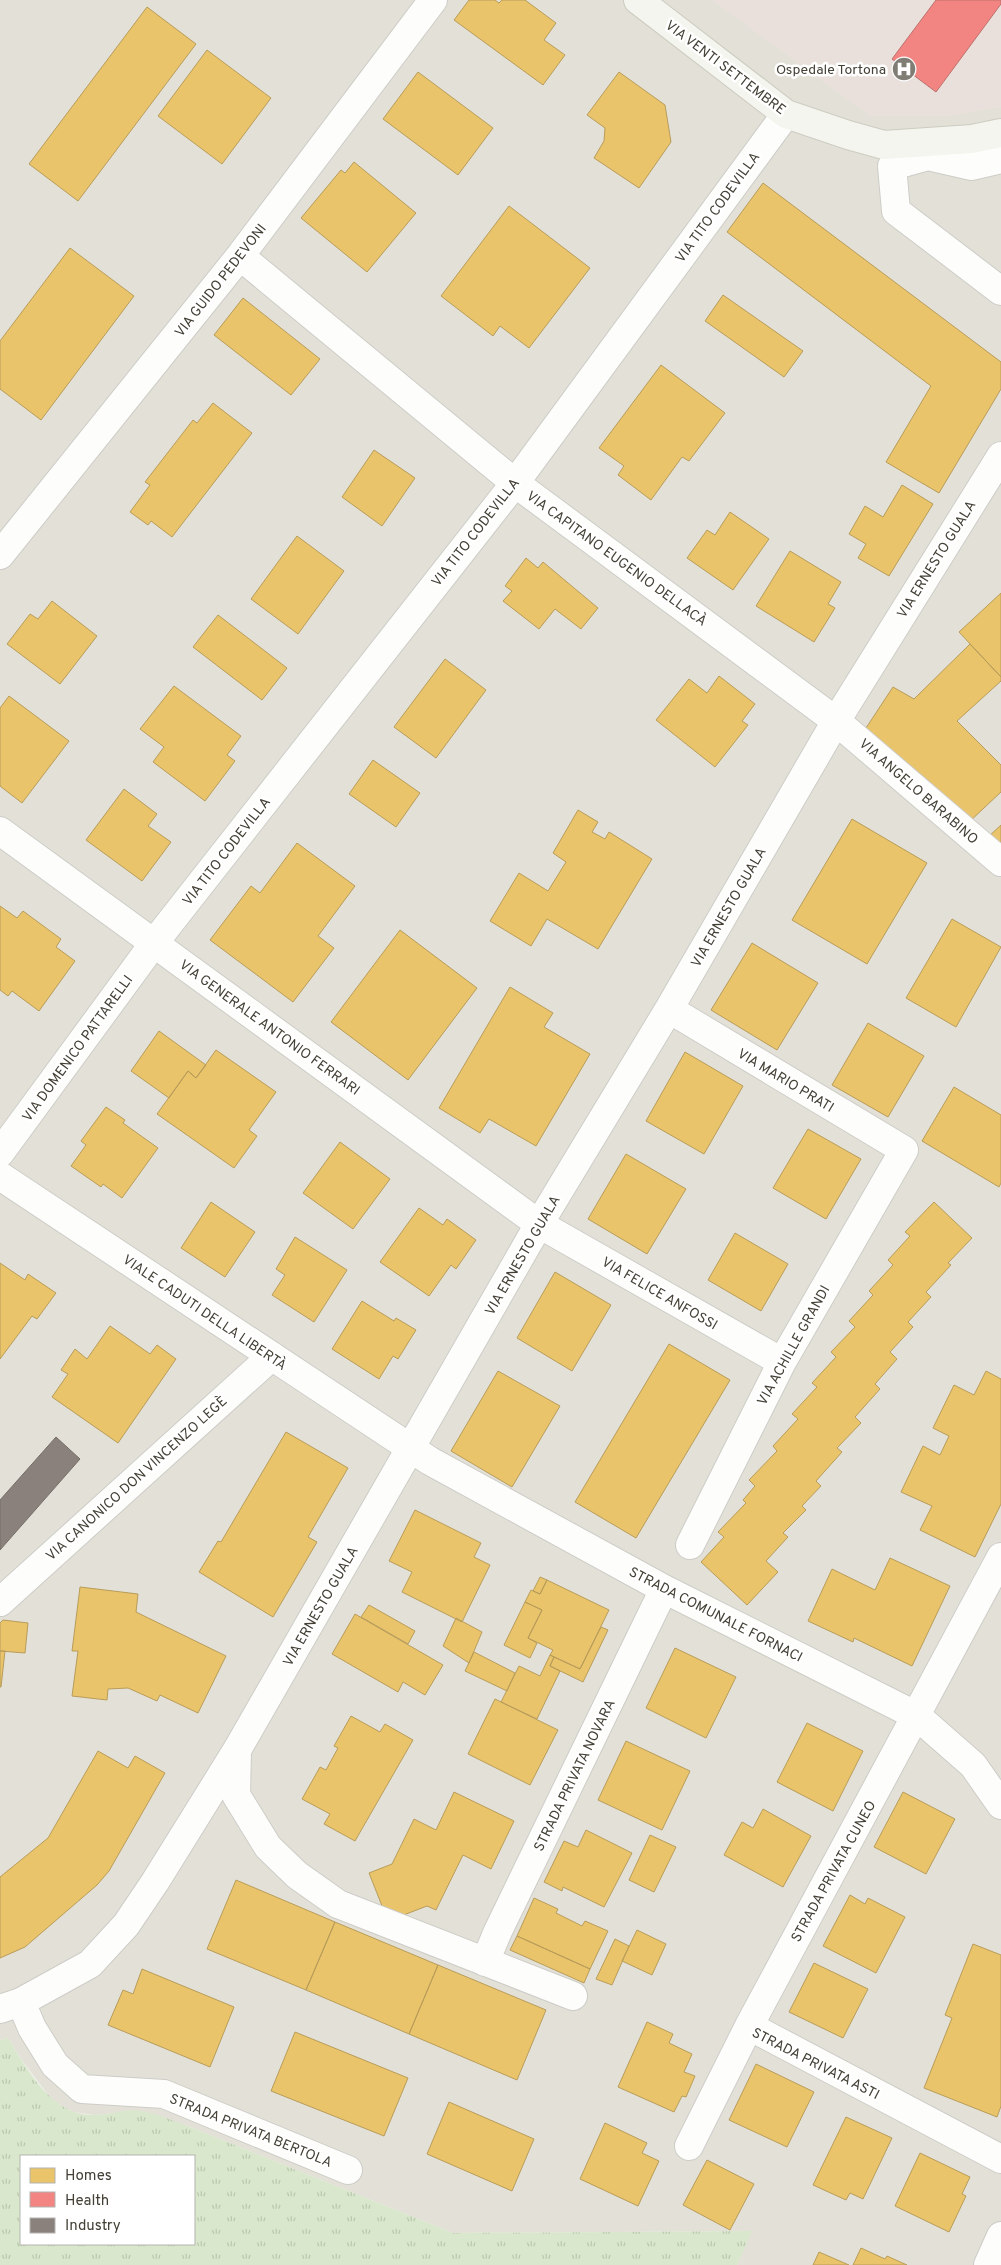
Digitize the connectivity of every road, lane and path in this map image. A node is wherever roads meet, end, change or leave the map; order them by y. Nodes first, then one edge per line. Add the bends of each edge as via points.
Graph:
1 (433, 0) edge
2 (638, 0) edge
3 (786, 114) junction
4 (1001, 133) edge
5 (884, 145) junction
6 (1001, 158) edge
7 (240, 256) junction
8 (1001, 291) edge
9 (1001, 309) edge
10 (1001, 456) edge
11 (515, 483) junction
12 (0, 555) edge
13 (836, 721) junction
14 (0, 832) edge
15 (1001, 862) edge
16 (154, 943) junction
17 (669, 1009) junction
18 (904, 1150) joint
19 (0, 1153) edge
20 (0, 1176) edge
21 (539, 1224) junction
22 (272, 1356) junction
23 (782, 1362) junction
24 (410, 1448) junction
25 (690, 1545) dead end
26 (1001, 1558) edge
27 (664, 1589) junction
28 (0, 1602) edge
29 (917, 1716) junction
30 (237, 1750) junction
31 (1001, 1805) edge
32 (484, 1962) junction
33 (573, 1996) dead end
34 (10, 2005) edge
35 (748, 2026) junction
36 (689, 2146) dead end
37 (1001, 2159) edge
38 (348, 2170) dead end
39 (1001, 2236) edge
40 (988, 2265) edge

1 - 7 street, VIA GUIDO PEDEVONI
2 - 3 street, VIA VENTI SETTEMBRE
3 - 5 street, VIA VENTI SETTEMBRE
3 - 11 street, VIA TITO CODEVILLA
4 - 5 street, VIA VENTI SETTEMBRE via 972,139
5 - 9 street via 880,215
6 - 8 street via 972,166 928,156 892,166 896,211
7 - 11 street, VIA CAPITANO EUGENIO DELLACÀ
7 - 12 street, VIA GUIDO PEDEVONI
10 - 13 street, VIA ERNESTO GUALA
11 - 13 street, VIA CAPITANO EUGENIO DELLACÀ
11 - 16 street, VIA TITO CODEVILLA
13 - 15 street, VIA ANGELO BARABINO
13 - 17 street, VIA ERNESTO GUALA
14 - 16 street, VIA GENERALE ANTONIO FERRARI
16 - 19 street, VIA DOMENICO PATTARELLI
16 - 21 street, VIA GENERALE ANTONIO FERRARI
17 - 18 street, VIA MARIO PRATI
17 - 21 street, VIA ERNESTO GUALA
18 - 23 street, VIA ACHILLE GRANDI
20 - 22 street, VIALE CADUTI DELLA LIBERTÀ
21 - 23 street, VIA FELICE ANFOSSI
21 - 24 street, VIA ERNESTO GUALA
22 - 24 street, VIALE CADUTI DELLA LIBERTÀ
22 - 28 street, VIA CANONICO DON VINCENZO LEGÈ
23 - 25 street, VIA ACHILLE GRANDI
24 - 27 street, STRADA COMUNALE FORNACI
24 - 30 street, VIA ERNESTO GUALA
26 - 29 street
27 - 29 street, STRADA COMUNALE FORNACI
27 - 32 street, STRADA PRIVATA NOVARA
29 - 31 street, STRADA COMUNALE FORNACI via 973,1765
29 - 35 street, STRADA PRIVATA CUNEO
30 - 32 street via 236,1796 268,1846 297,1875 338,1904
30 - 34 street, VIA ERNESTO GUALA via 126,1926 90,1964
32 - 33 street
34 - 38 street, STRADA PRIVATA BERTOLA via 32,2028 55,2065 82,2089 164,2094
35 - 36 street, STRADA PRIVATA ASTI
35 - 37 street, STRADA PRIVATA ASTI
39 - 40 street

